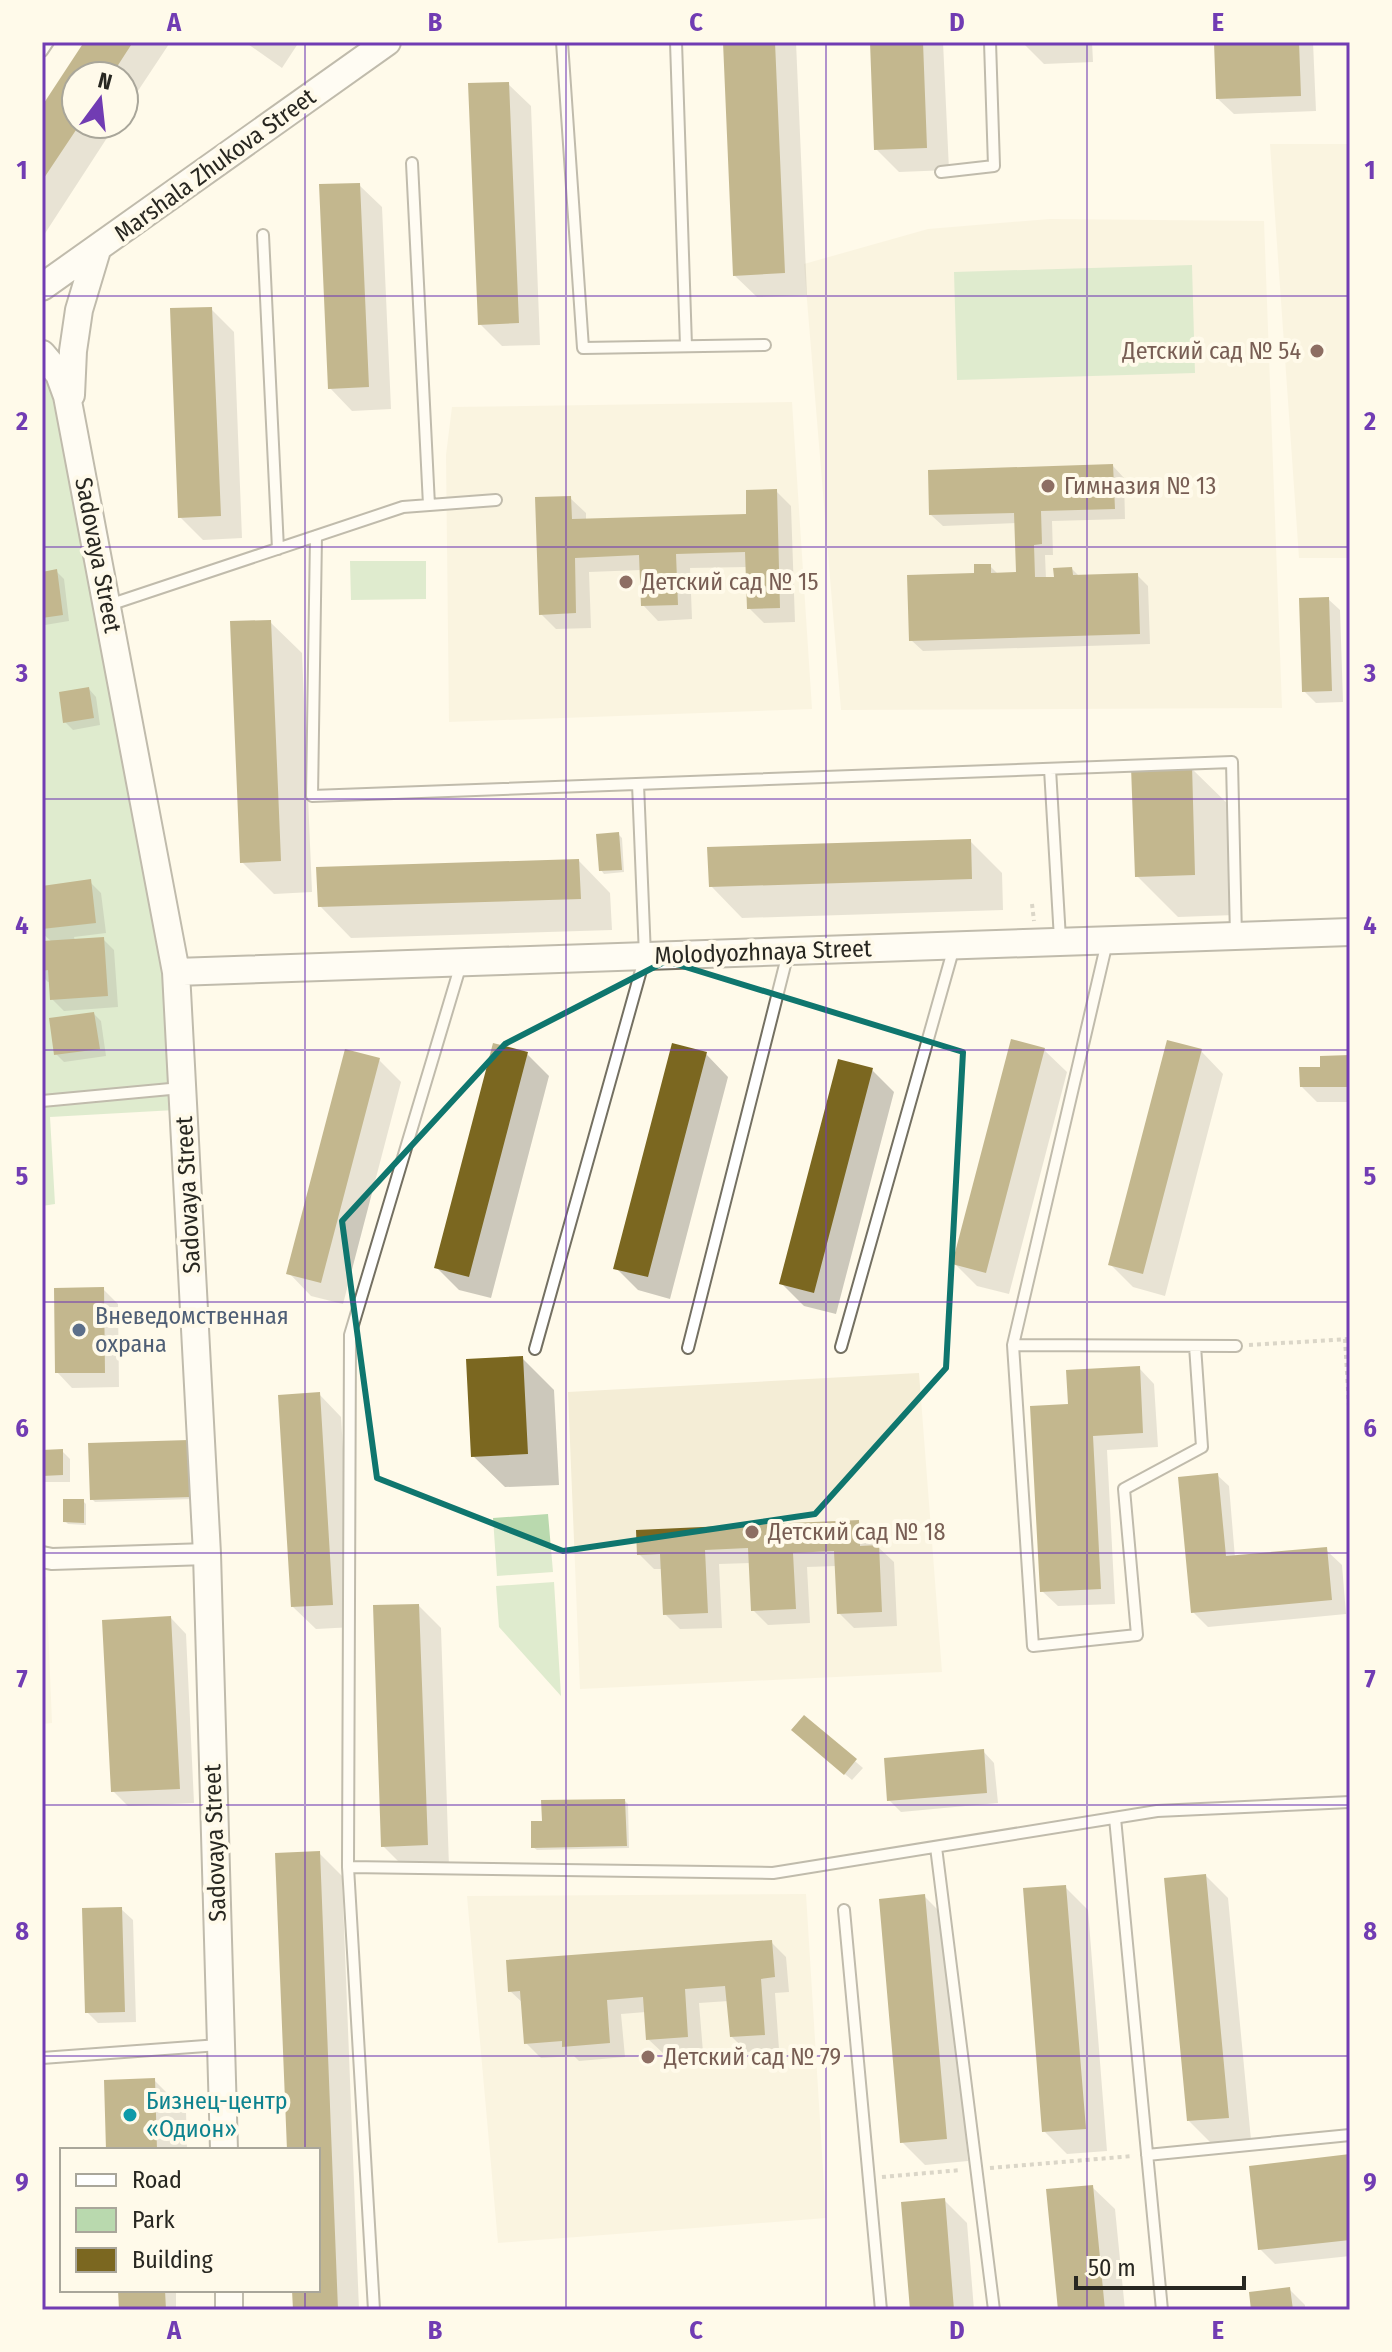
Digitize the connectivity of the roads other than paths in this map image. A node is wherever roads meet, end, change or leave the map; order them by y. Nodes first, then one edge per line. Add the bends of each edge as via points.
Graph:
1 (48, 42) edge
2 (387, 42) edge
3 (562, 42) edge
4 (676, 42) edge
5 (990, 42) edge
6 (42, 51) edge
7 (412, 163) dead end
8 (941, 172) dead end
9 (263, 235) dead end
10 (97, 250) junction
11 (42, 287) edge
12 (765, 345) dead end
13 (686, 346) junction
14 (42, 354) edge
15 (70, 414) junction
16 (496, 500) dead end
17 (429, 505) junction
18 (316, 536) junction
19 (278, 549) junction
20 (108, 606) junction
21 (1050, 769) junction
22 (638, 784) junction
23 (1350, 932) edge
24 (1236, 936) junction
25 (1107, 940) junction
26 (1060, 942) junction
27 (955, 945) junction
28 (788, 951) junction
29 (645, 956) junction
30 (461, 962) junction
31 (176, 972) junction
32 (183, 1087) junction
33 (42, 1101) edge
34 (1013, 1345) junction
35 (1195, 1346) junction
36 (1236, 1346) road end
37 (841, 1347) dead end
38 (688, 1348) dead end
39 (535, 1349) dead end
40 (207, 1554) junction
41 (42, 1557) edge
42 (1350, 1802) edge
43 (1115, 1818) junction
44 (936, 1847) junction
45 (348, 1867) junction
46 (844, 1910) dead end
47 (221, 2045) junction
48 (42, 2058) edge
49 (1350, 2135) edge
50 (224, 2148) edge
51 (1147, 2155) junction
52 (374, 2310) edge
53 (881, 2310) edge
54 (994, 2310) edge
55 (1162, 2310) edge

1 - 6 lane
2 - 10 street, Marshala Zhukova Street
3 - 13 lane via 583,348
4 - 13 lane
5 - 8 lane via 994,166
7 - 17 lane
9 - 19 lane
10 - 11 street, Marshala Zhukova Street
10 - 15 street via 79,310
12 - 13 lane
14 - 15 street, Sadovaya Street via 59,374
15 - 20 street, Sadovaya Street
16 - 17 lane
17 - 18 lane via 403,507
18 - 19 lane
18 - 22 lane via 312,796
19 - 20 lane
20 - 31 street, Sadovaya Street
21 - 22 lane
21 - 24 lane via 1232,762
21 - 26 lane
22 - 29 lane
23 - 24 street, Molodyozhnaya Street
24 - 25 street, Molodyozhnaya Street
25 - 26 street, Molodyozhnaya Street
25 - 34 lane
26 - 27 street, Molodyozhnaya Street
27 - 28 street, Molodyozhnaya Street
27 - 37 lane
28 - 29 street, Molodyozhnaya Street
28 - 38 lane
29 - 30 street, Molodyozhnaya Street
29 - 39 lane
30 - 31 street, Molodyozhnaya Street
30 - 45 lane via 350,1335
31 - 32 street, Sadovaya Street
32 - 33 lane
32 - 40 street, Sadovaya Street
34 - 35 lane
34 - 35 lane via 1033,1646 1137,1635 1124,1489 1202,1447
35 - 36 lane
40 - 41 street
40 - 47 street, Sadovaya Street
42 - 43 lane via 1157,1811
43 - 44 lane
43 - 51 lane
44 - 45 lane via 773,1873
44 - 54 lane
45 - 52 lane
46 - 53 lane
47 - 48 lane
47 - 50 street, Sadovaya Street
49 - 51 lane
51 - 55 lane

